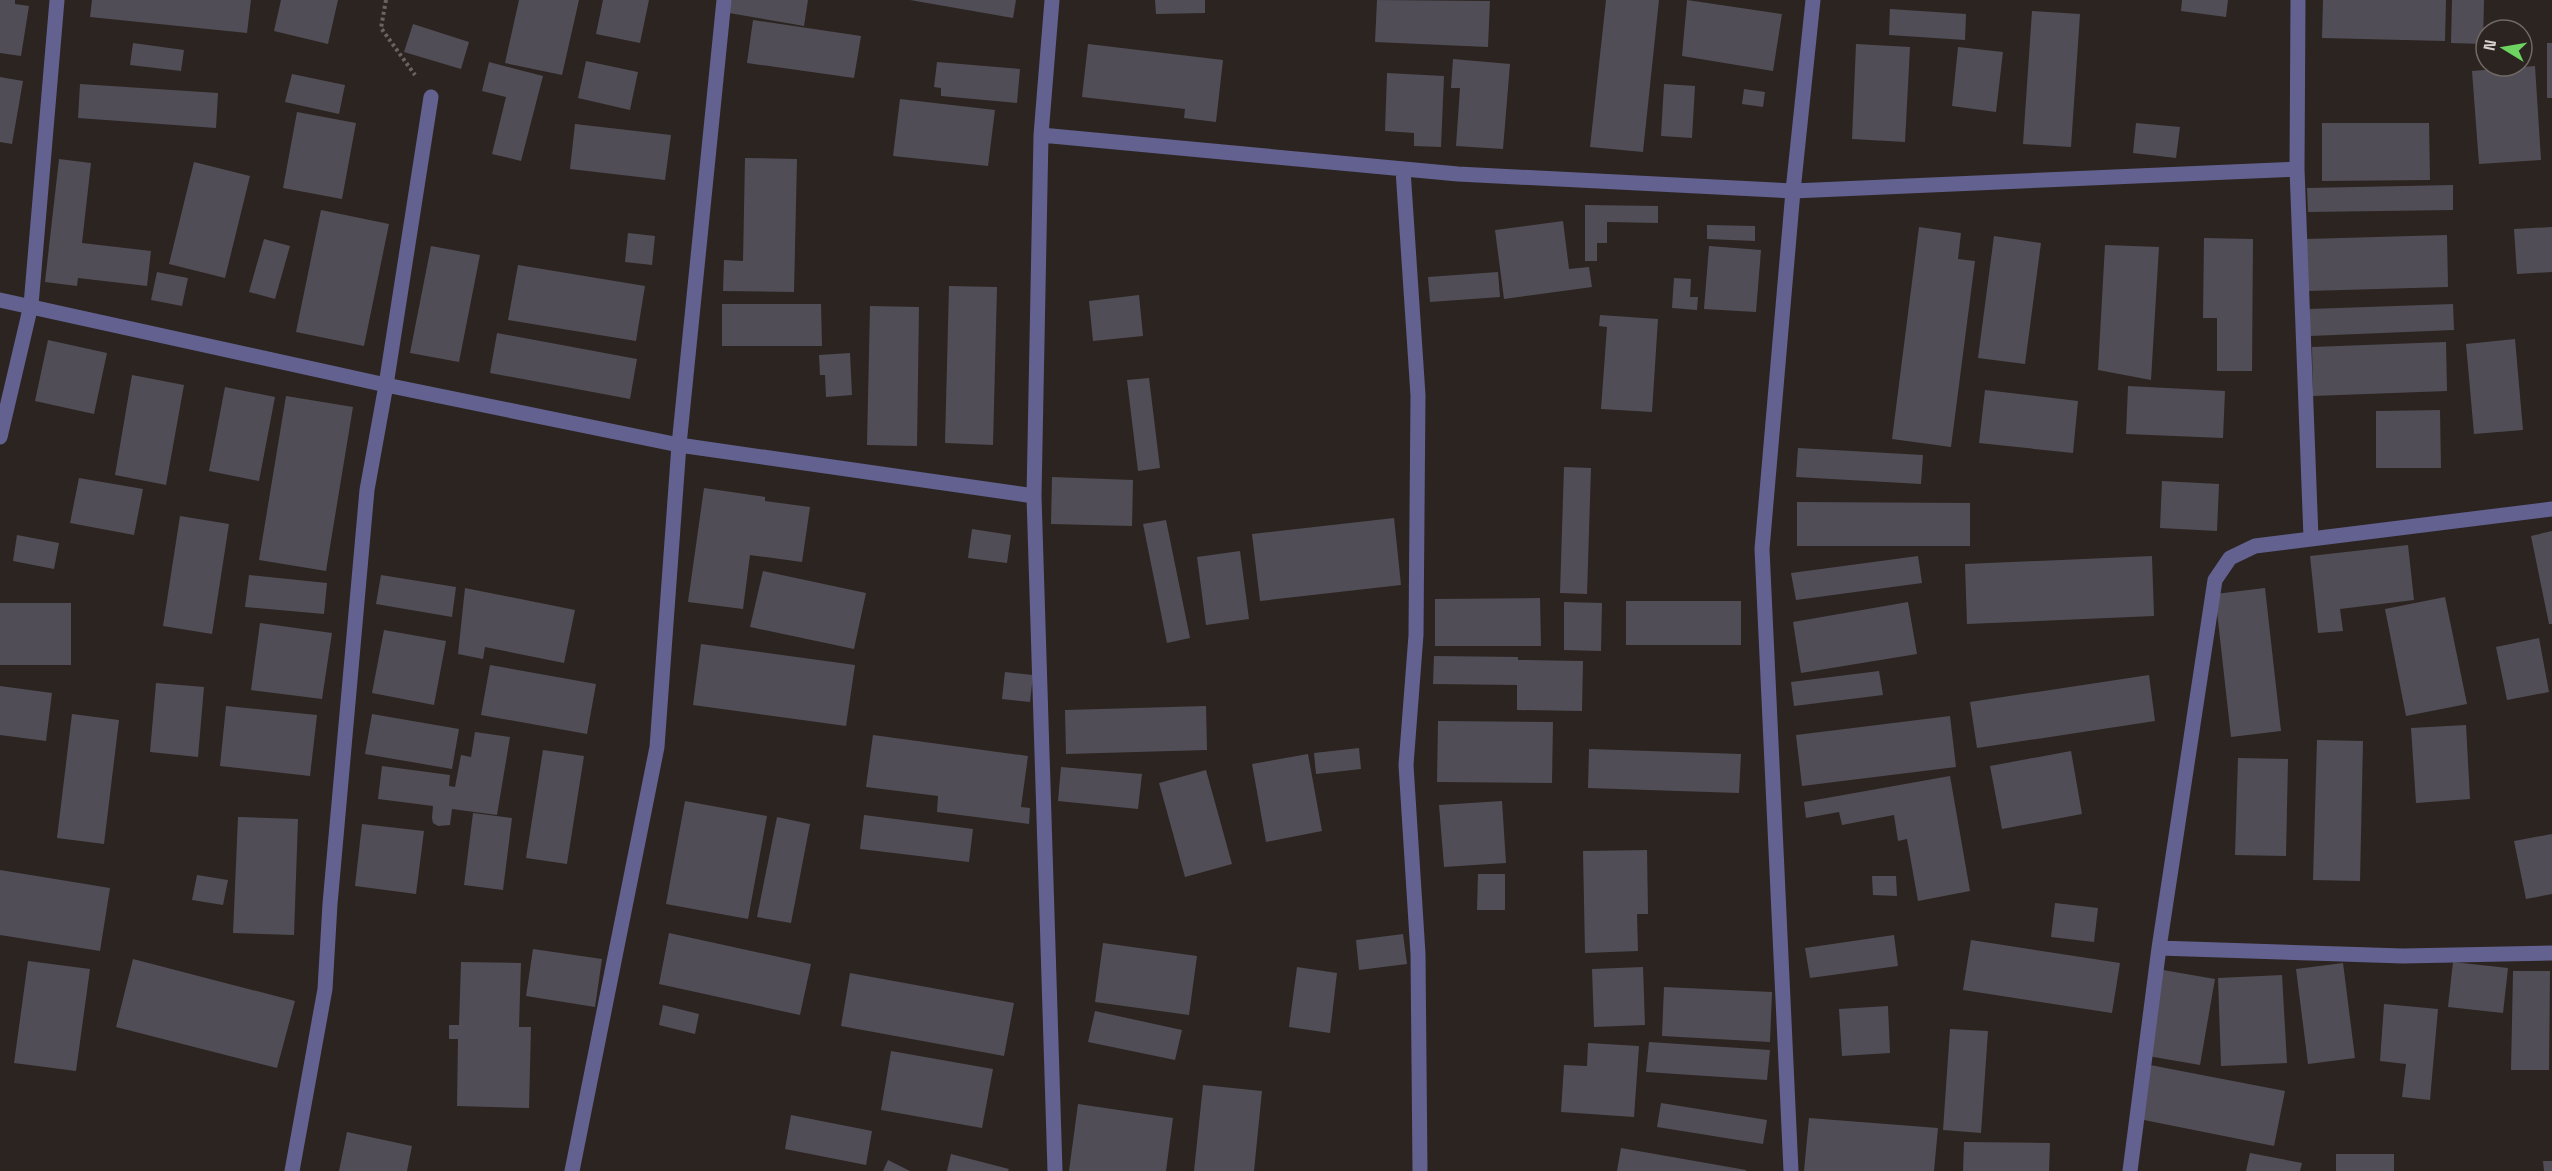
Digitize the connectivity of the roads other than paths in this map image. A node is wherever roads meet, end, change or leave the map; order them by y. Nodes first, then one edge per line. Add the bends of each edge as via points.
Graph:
1 (57, 0) edge
2 (724, 0) edge
3 (1052, 0) edge
4 (1814, 0) edge
5 (2298, 0) edge
6 (431, 98) road end
7 (1041, 135) junction
8 (2296, 169) junction
9 (1403, 170) junction
10 (1793, 191) junction
11 (0, 300) edge
12 (31, 305) junction
13 (386, 385) junction
14 (0, 437) edge
15 (679, 446) junction
16 (1034, 496) junction
17 (2552, 509) edge
18 (2311, 537) junction
19 (2158, 948) junction
20 (2552, 953) edge
21 (292, 1171) edge
22 (572, 1171) edge
23 (1055, 1171) edge
24 (1420, 1171) edge
25 (1791, 1171) edge
26 (2130, 1171) edge

1 - 12 street
2 - 15 street
3 - 7 street
4 - 10 street
5 - 8 street
6 - 13 street
7 - 9 street
7 - 16 street
8 - 10 street
8 - 18 street
9 - 10 street
9 - 24 street via 1418,394 1416,634 1406,765 1418,954
10 - 25 street via 1762,549
11 - 12 street
12 - 13 street
12 - 14 street
13 - 15 street
13 - 21 street via 367,490 325,989
15 - 16 street
15 - 22 street via 657,747
16 - 23 street
17 - 18 street
18 - 19 street via 2255,546 2230,558 2215,580
19 - 20 street via 2403,956
19 - 26 street

